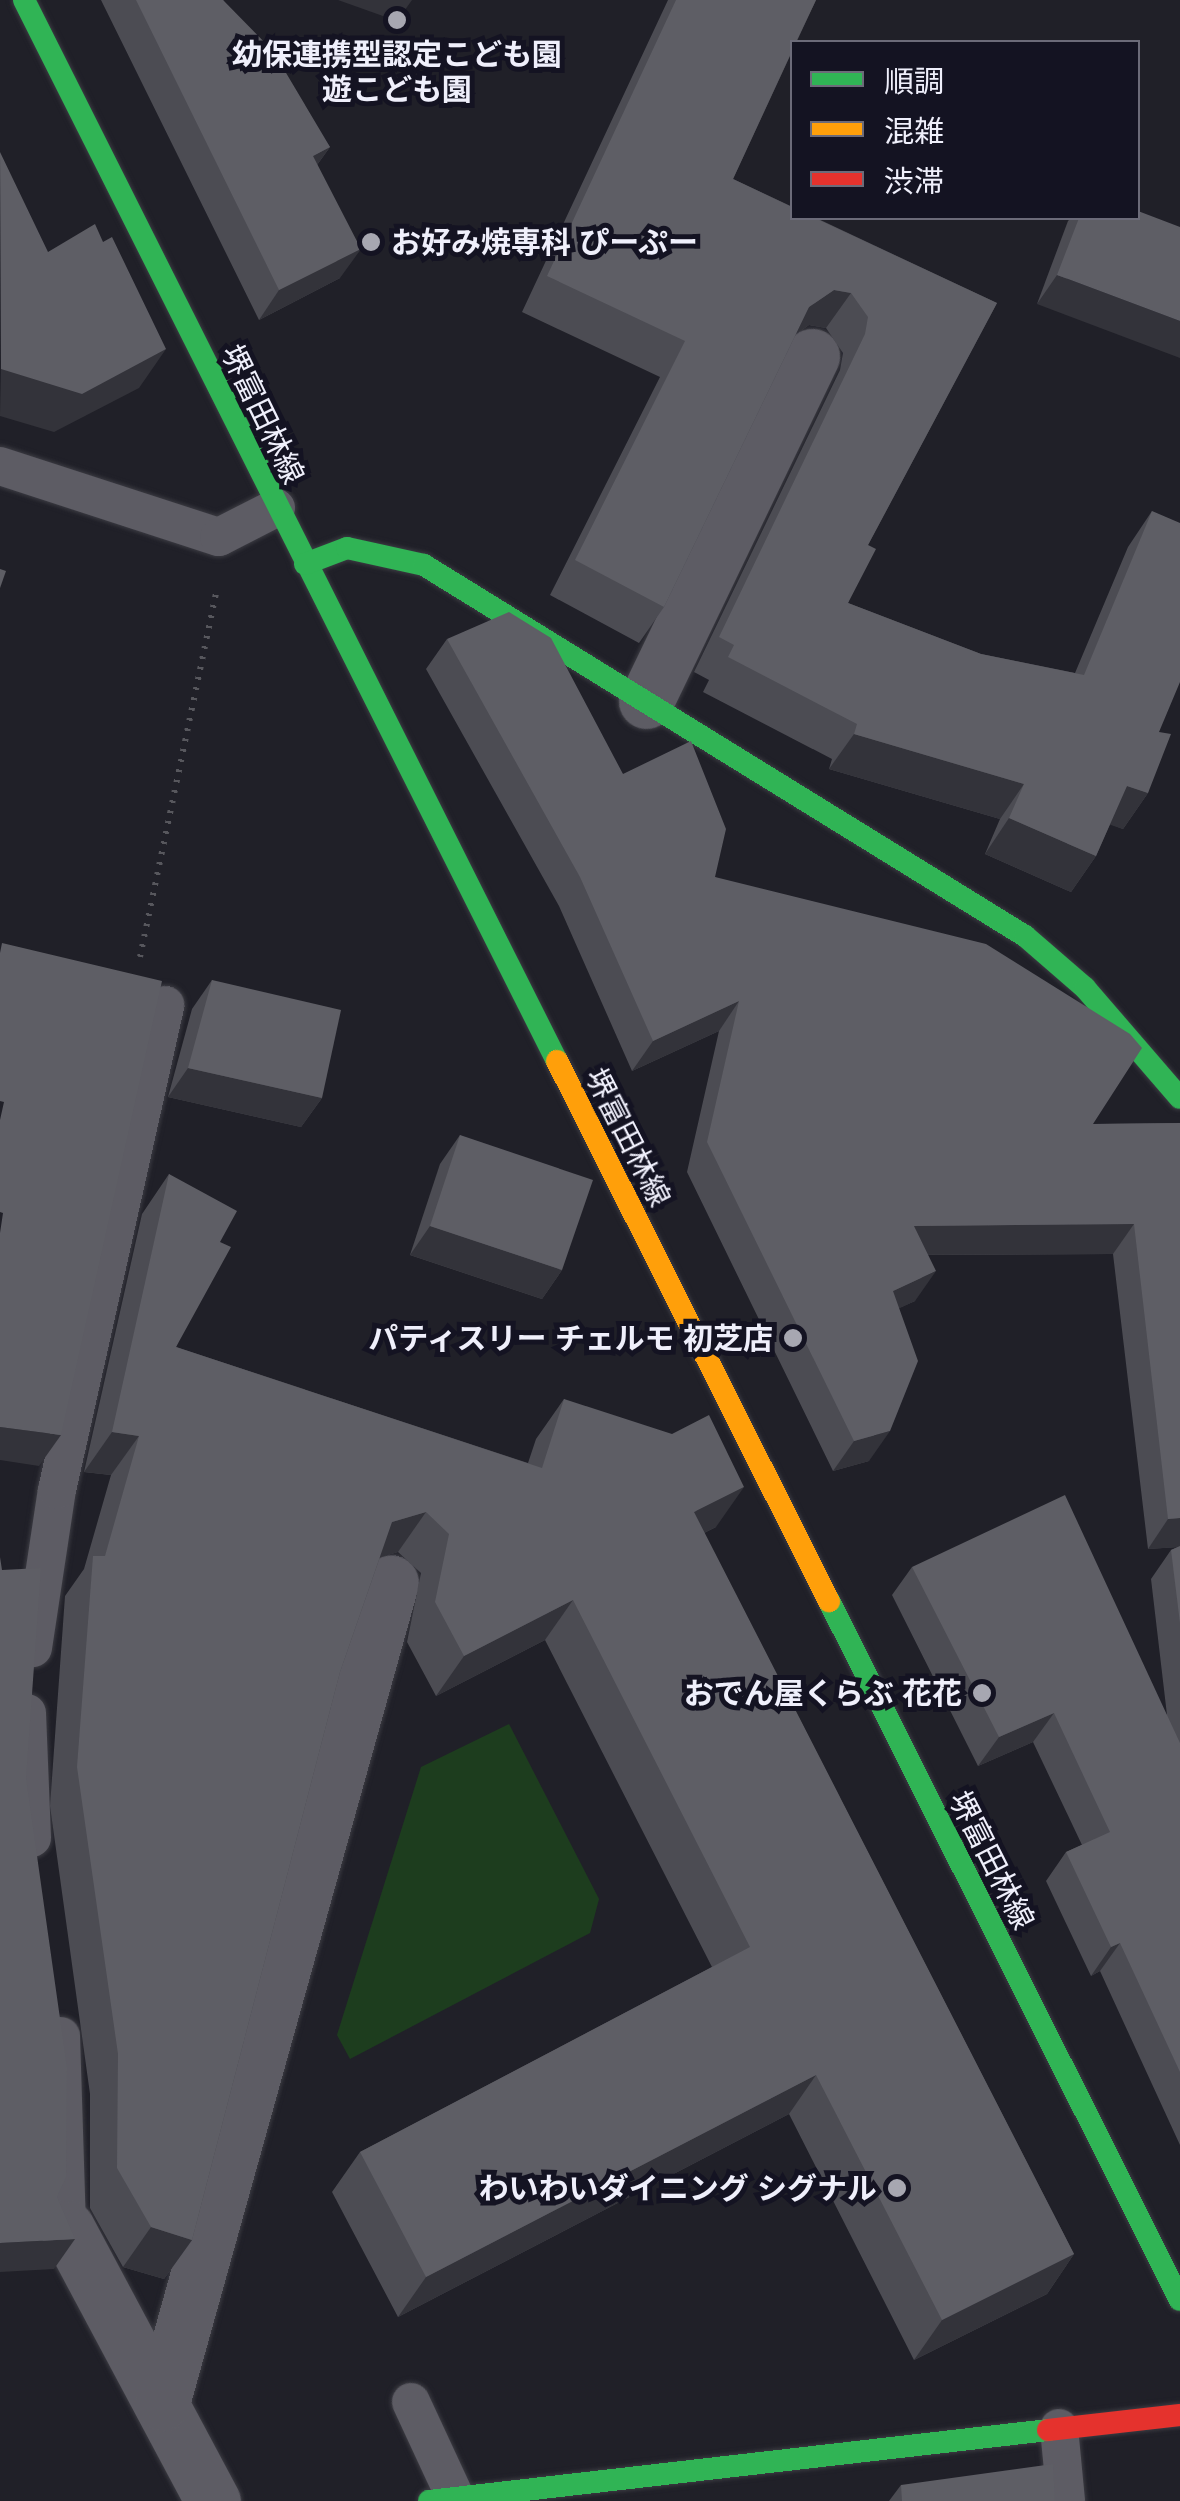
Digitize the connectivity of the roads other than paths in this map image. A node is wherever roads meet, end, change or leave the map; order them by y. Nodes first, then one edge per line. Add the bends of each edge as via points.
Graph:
1 (24, 0) edge
2 (812, 356) dead end
3 (0, 466) edge
4 (276, 508) junction
5 (305, 564) junction
6 (646, 701) junction
7 (165, 1005) edge
8 (1180, 1098) edge
9 (390, 1582) edge
10 (38, 1879) edge
11 (57, 2004) edge
12 (67, 2228) joint
13 (1180, 2300) edge
14 (411, 2402) dead end
15 (162, 2403) junction
16 (1180, 2415) edge
17 (1060, 2428) junction
18 (442, 2499) edge
19 (213, 2501) edge
20 (1066, 2501) edge

1 - 4 main road, 堺富田林線
2 - 6 street
3 - 4 lane via 219,537
4 - 5 main road, 堺富田林線
5 - 6 main road via 348,548 424,565
5 - 13 main road, 堺富田林線
6 - 8 main road via 1025,936 1085,988
7 - 10 lane via 36,1618 27,1789
9 - 15 street
11 - 12 lane
12 - 15 street
14 - 18 lane
15 - 19 street
16 - 17 main road
17 - 18 main road
17 - 20 lane

